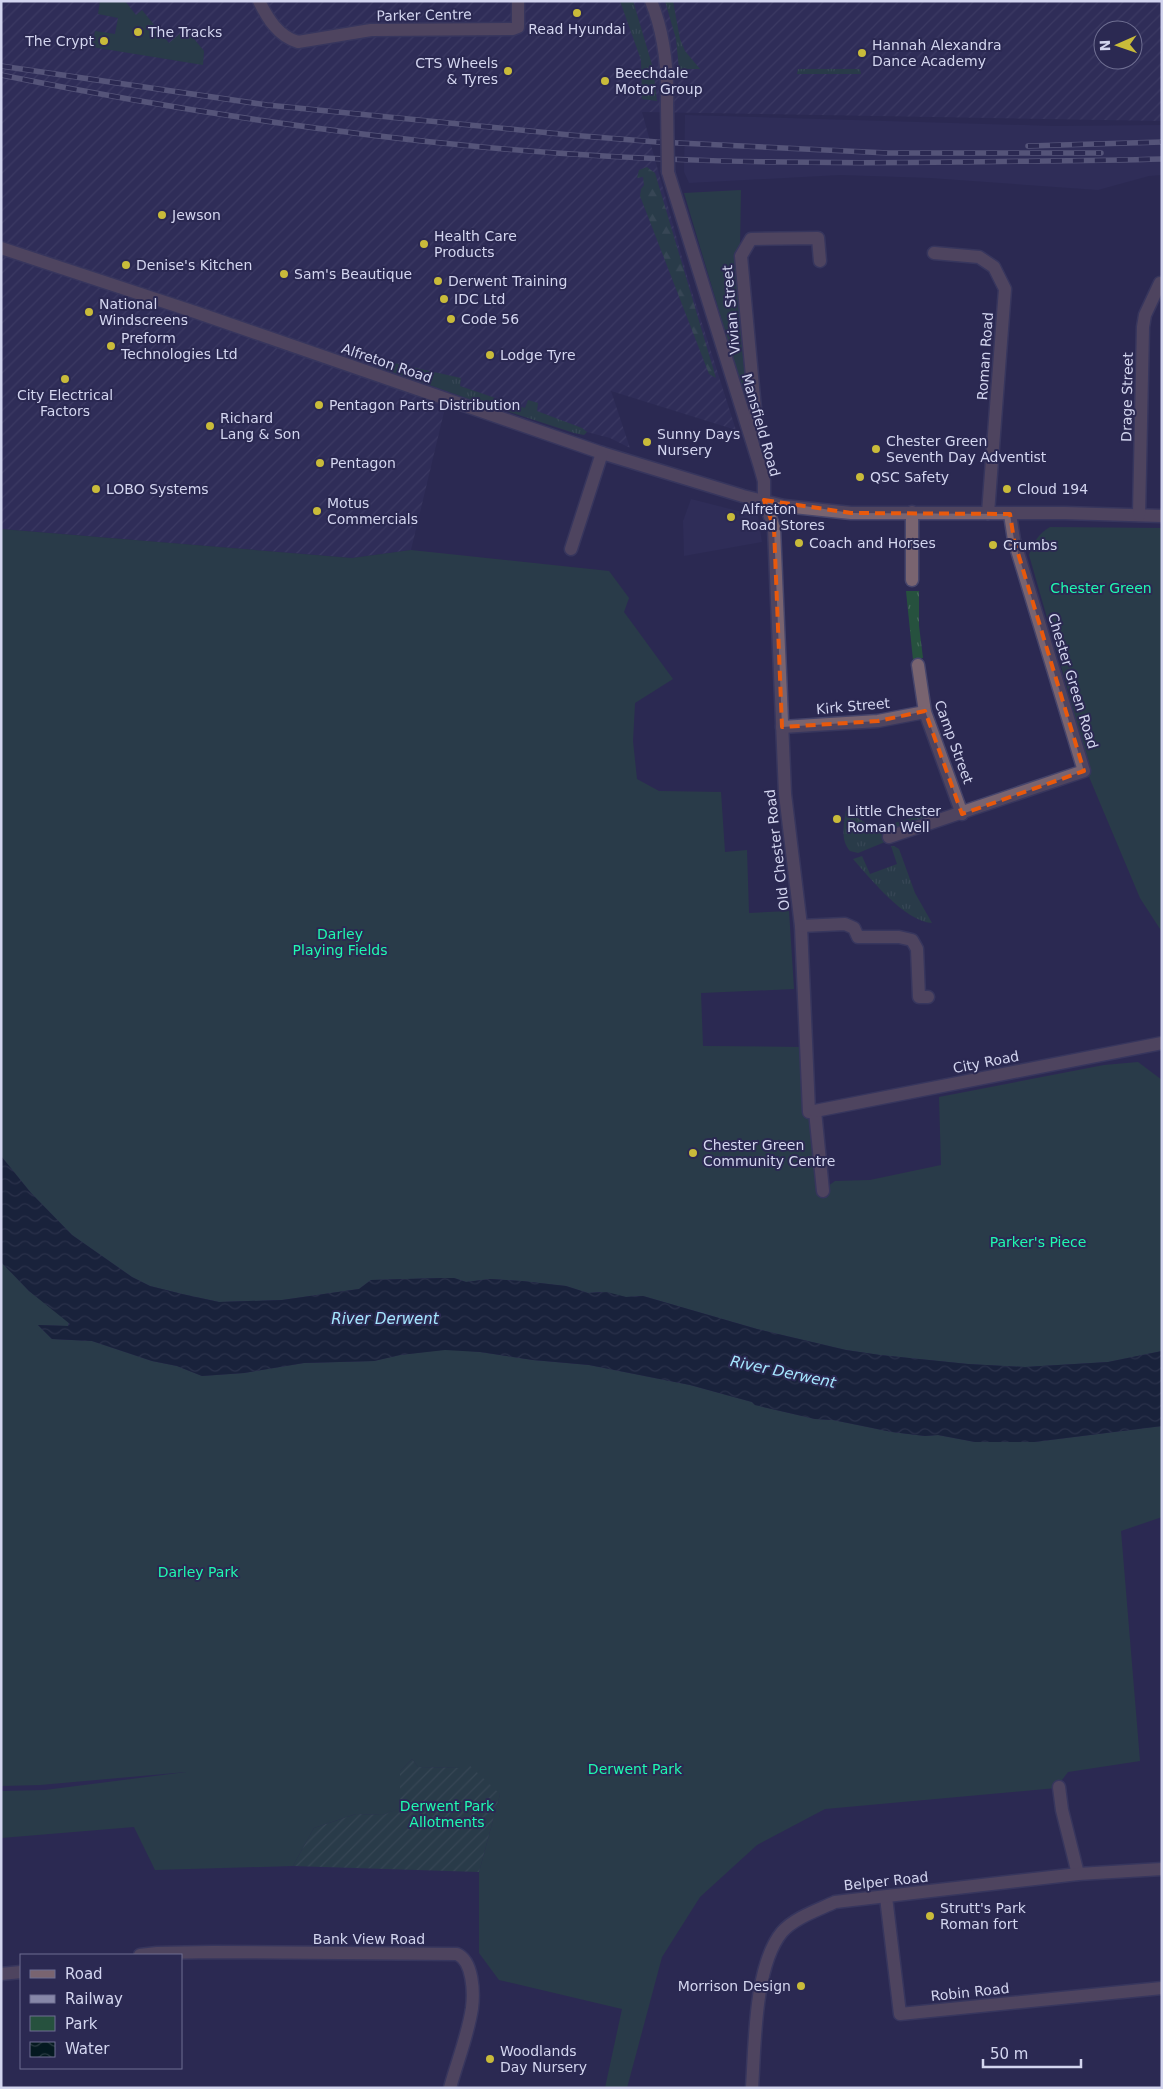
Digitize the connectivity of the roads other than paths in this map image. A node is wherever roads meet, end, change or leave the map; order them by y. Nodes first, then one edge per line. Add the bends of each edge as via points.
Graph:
1 (259, 1) edge
2 (518, 1) edge
3 (651, 1) edge
4 (1, 248) edge
5 (934, 253) dead end
6 (820, 261) dead end
7 (1160, 283) dead end
8 (752, 441) junction
9 (602, 453) junction
10 (764, 500) junction
11 (912, 512) junction
12 (988, 513) junction
13 (1010, 514) junction
14 (1139, 515) junction
15 (1162, 516) edge
16 (571, 548) dead end
17 (912, 580) dead end
18 (918, 665) dead end
19 (925, 712) junction
20 (782, 727) junction
21 (962, 814) junction
22 (889, 837) dead end
23 (801, 926) junction
24 (928, 997) dead end
25 (1162, 1044) edge
26 (815, 1111) junction
27 (823, 1191) dead end
28 (1059, 1787) dead end
29 (1162, 1869) edge
30 (1078, 1874) junction
31 (886, 1897) junction
32 (148, 1954) edge
33 (20, 1972) edge
34 (1, 1974) edge
35 (1162, 1988) edge
36 (450, 2088) edge
37 (752, 2088) edge

1 - 2 street, Parker Centre via 268,19 288,39 298,42 371,30 513,29 518,27
3 - 8 street, Mansfield Road, bridge via 661,26 668,67 668,172
4 - 9 street, Alfreton Road
5 - 12 street, Roman Road via 979,258 994,267 1005,289
6 - 8 street, Vivian Street via 818,238 751,239 741,256 756,420
7 - 14 street, Drage Street via 1143,327
8 - 10 street, Mansfield Road via 764,481
9 - 10 street, Alfreton Road
9 - 16 street
10 - 11 street via 833,512
10 - 20 street, Old Chester Road via 774,528
11 - 12 street
11 - 17 street
12 - 13 street
13 - 14 street
13 - 21 street, Chester Green Road via 1014,540 1084,771
14 - 15 street
18 - 19 street, Camp Street
19 - 20 street, Kirk Street via 878,721
19 - 21 street, Camp Street
20 - 23 street, Old Chester Road via 784,794
21 - 22 street
23 - 24 street via 845,924 854,928 858,937 912,940 917,950 919,997
23 - 26 street, Old Chester Road via 809,1112
25 - 26 street, City Road
26 - 27 street, Old Chester Road
28 - 30 street
29 - 30 street, Belper Road
30 - 31 street, Belper Road
31 - 35 street, Robin Road via 900,2014
31 - 37 street, Belper Road via 835,1902 798,1920 782,1932 772,1949 759,1992
32 - 36 street, Bank View Road via 457,1954 464,1957 472,2007
33 - 34 street

